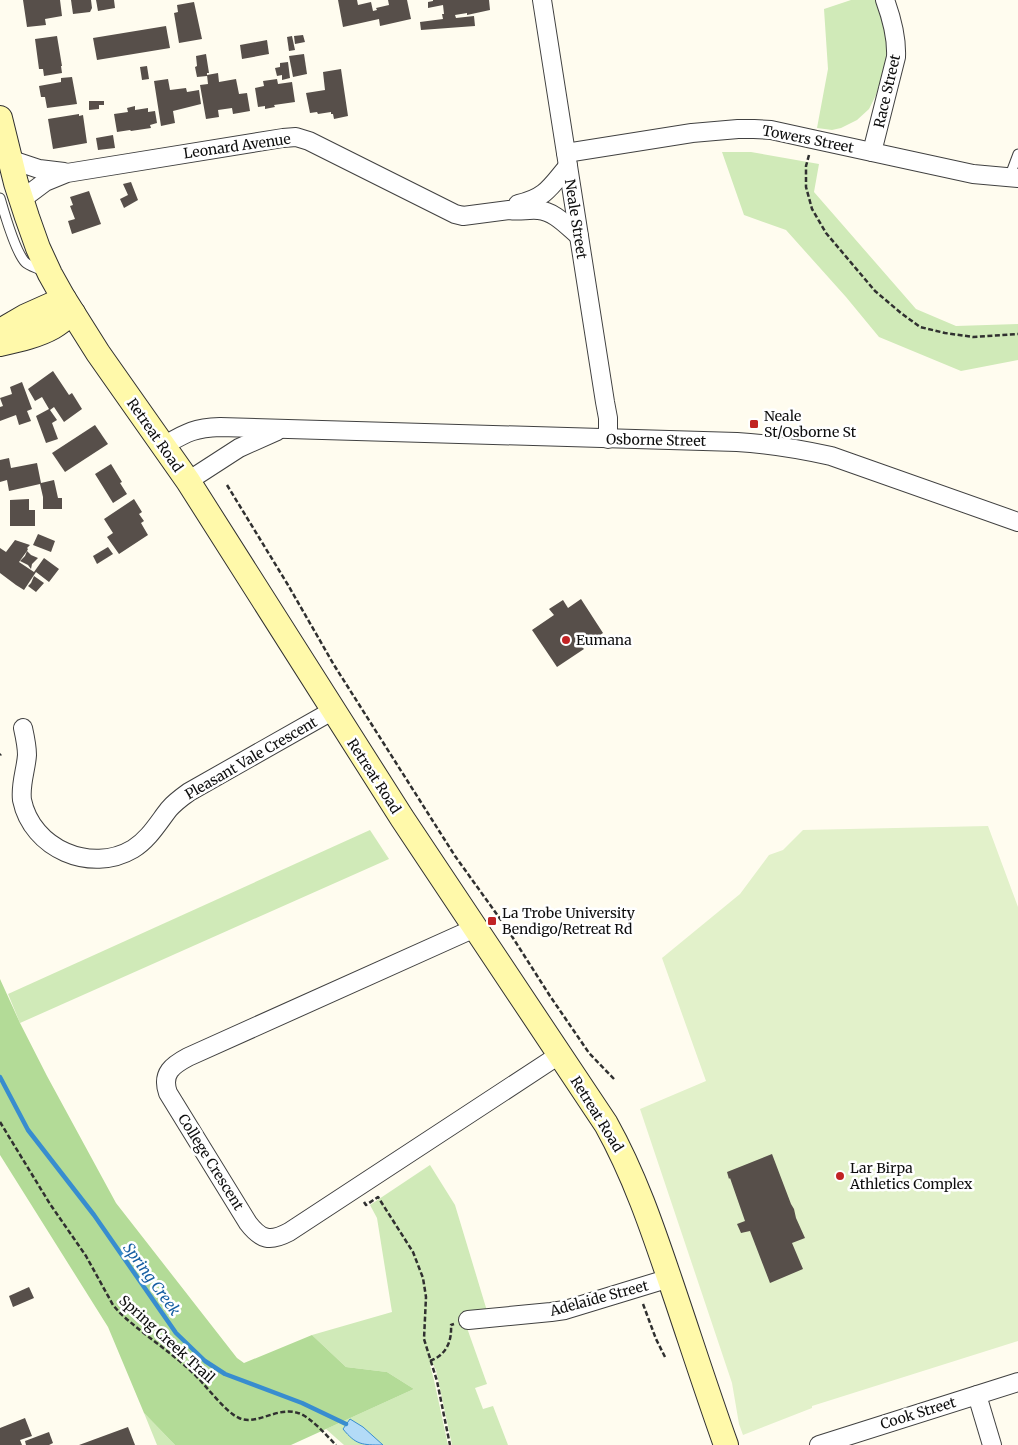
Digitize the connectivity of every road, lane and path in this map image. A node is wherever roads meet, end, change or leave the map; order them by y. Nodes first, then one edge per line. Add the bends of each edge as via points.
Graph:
1 (542, 0) edge
2 (885, 0) edge
3 (0, 118) edge
4 (812, 139) junction
5 (872, 152) junction
6 (1018, 154) edge
7 (10, 159) junction
8 (567, 160) junction
9 (67, 173) junction
10 (1014, 178) edge
11 (11, 199) edge
12 (509, 210) junction
13 (579, 236) junction
14 (68, 306) junction
15 (0, 331) edge
16 (1018, 334) edge
17 (0, 344) edge
18 (282, 429) junction
19 (608, 439) junction
20 (163, 446) junction
21 (188, 481) junction
22 (227, 485) dead end
23 (1018, 522) edge
24 (332, 711) junction
25 (23, 728) dead end
26 (475, 928) junction
27 (560, 1055) junction
28 (614, 1079) dead end
29 (0, 1122) edge
30 (356, 1188) junction
31 (670, 1278) junction
32 (641, 1300) dead end
33 (468, 1320) joint
34 (665, 1357) dead end
35 (430, 1361) junction
36 (1018, 1382) edge
37 (976, 1395) junction
38 (336, 1445) edge
39 (450, 1445) edge
40 (726, 1445) edge
41 (819, 1445) edge
42 (992, 1445) edge

1 - 8 street, Neale Street
2 - 5 street, Race Street via 895,30 896,57
3 - 7 street, Retreat Road
4 - 5 street, Towers Street
4 - 8 street, Towers Street via 771,130 738,129 669,136
4 - 16 path via 806,166 806,187 812,210 826,234 875,291 920,327 973,337
5 - 10 street, Towers Street via 974,174
6 - 10 lane
7 - 9 street, Leonard Avenue via 39,169
7 - 11 street, Retreat Road
8 - 12 street, Leonard Avenue via 547,191
8 - 13 street, Neale Street
9 - 11 street, Leonard Avenue
9 - 12 street, Leonard Avenue via 296,137 447,212 463,216
11 - 14 street, Retreat Road
12 - 13 street, Leonard Avenue via 546,211
13 - 19 street, Neale Street via 608,418
14 - 15 street via 26,316
14 - 17 street via 54,326 20,340
14 - 20 street, Retreat Road
18 - 19 street, Osborne Street
18 - 20 street, Osborne Street via 203,428 188,432
18 - 21 street, Osborne Street via 239,448
19 - 23 street, Osborne Street via 737,442 800,448
20 - 21 street, Retreat Road
21 - 24 street, Retreat Road
22 - 28 path via 334,664 455,856 506,927 588,1053
24 - 25 street, Pleasant Vale Crescent via 189,792 171,807 135,848 118,856 96,859 72,855 51,845 31,822 21,791 27,754
24 - 26 street, Retreat Road
26 - 27 street, Retreat Road
26 - 30 street, College Crescent via 188,1057 167,1074 166,1088 173,1102 248,1223 260,1236 273,1238 283,1235
27 - 30 street, College Crescent
27 - 31 street, Retreat Road via 625,1158
29 - 38 path, Spring Creek Trail via 119,1312 192,1372 236,1417 252,1420 289,1411 300,1413
30 - 35 path via 366,1205 378,1197 421,1271 426,1292 424,1335
31 - 33 street, Adelaide Street via 565,1310
31 - 40 street, Retreat Road
32 - 34 path
33 - 35 path via 451,1325 449,1344
35 - 39 path
36 - 37 street, Cook Street
37 - 41 street, Cook Street
37 - 42 street

